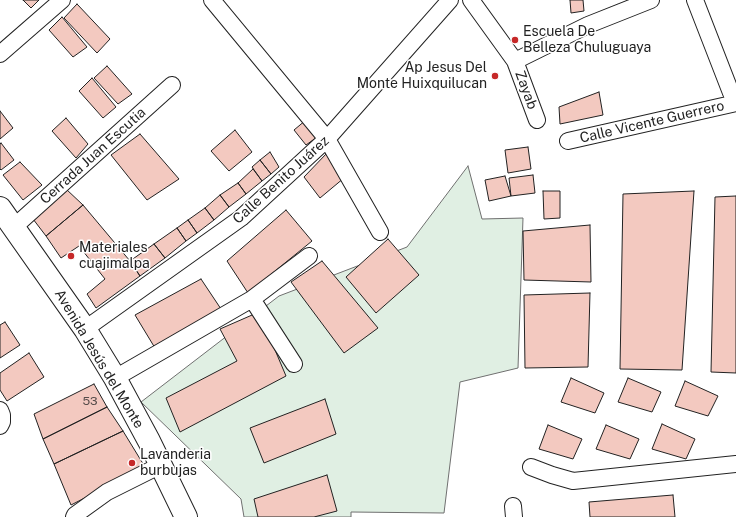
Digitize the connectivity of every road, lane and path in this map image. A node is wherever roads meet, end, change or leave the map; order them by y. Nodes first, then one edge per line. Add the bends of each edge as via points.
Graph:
1 (62, 0) edge
2 (212, 0) edge
3 (450, 0) edge
4 (470, 0) edge
5 (651, 0) edge
6 (695, 0) edge
7 (0, 54) edge
8 (515, 61) junction
9 (172, 84) dead end
10 (735, 103) edge
11 (537, 120) dead end
12 (326, 139) junction
13 (568, 141) dead end
14 (5, 218) edge
15 (380, 232) dead end
16 (309, 256) dead end
17 (252, 299) junction
18 (84, 329) junction
19 (294, 364) dead end
20 (114, 378) junction
21 (0, 410) edge
22 (0, 426) edge
23 (736, 464) edge
24 (161, 465) junction
25 (531, 467) dead end
26 (74, 517) edge
27 (186, 517) edge

1 - 7 street
2 - 12 street
3 - 12 street, Calle Benito Juárez
4 - 8 street, Zayab
5 - 8 street via 588,25
6 - 10 street
8 - 11 street, Zayab
9 - 14 street, Cerrada Juan Escutia
10 - 13 street, Calle Vicente Guerrero
12 - 15 street
12 - 18 street, Calle Benito Juárez via 241,218
14 - 18 main road, Avenida Jesús del Monte
16 - 17 street
17 - 19 street
17 - 20 street
18 - 20 main road, Avenida Jesús del Monte
20 - 24 main road, Avenida Jesús del Monte
21 - 22 street
23 - 25 street via 574,481
24 - 26 street via 106,492
24 - 27 main road, Avenida Jesús del Monte

